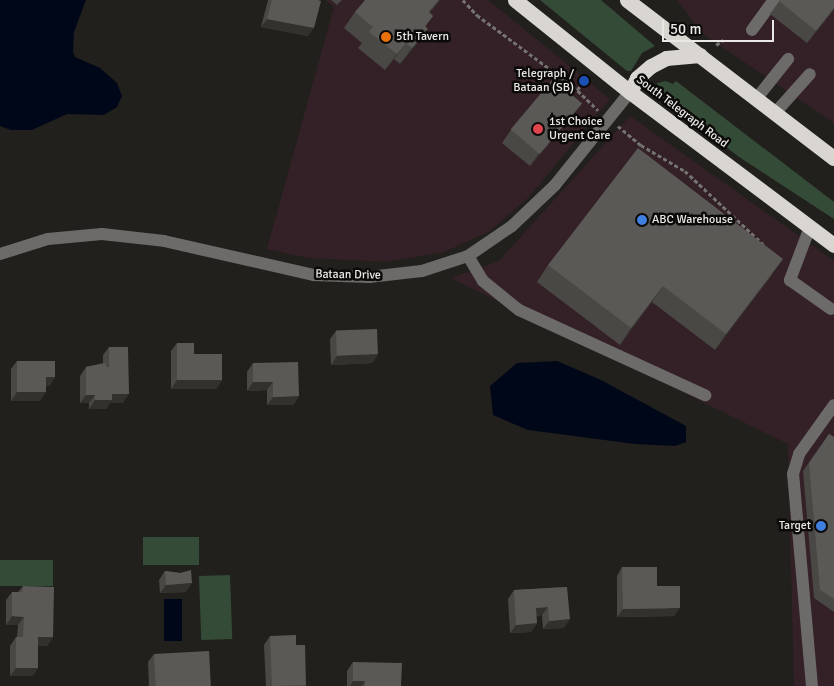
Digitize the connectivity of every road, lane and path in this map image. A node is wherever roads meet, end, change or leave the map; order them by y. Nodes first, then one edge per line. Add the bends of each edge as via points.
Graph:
1 (463, 0) edge
2 (515, 0) edge
3 (627, 0) edge
4 (774, 0) edge
5 (752, 30) dead end
6 (723, 40) dead end
7 (716, 45) dead end
8 (700, 55) junction
9 (788, 59) dead end
10 (810, 74) dead end
11 (584, 81) dead end
12 (577, 90) junction
13 (630, 92) junction
14 (757, 98) junction
15 (598, 110) dead end
16 (775, 113) junction
17 (618, 126) dead end
18 (834, 158) edge
19 (810, 227) junction
20 (834, 245) edge
21 (768, 248) edge
22 (0, 254) edge
23 (468, 256) junction
24 (831, 309) dead end
25 (705, 395) dead end
26 (834, 404) edge
27 (812, 686) edge

1 - 12 path via 477,15
2 - 13 highway, South Telegraph Road
3 - 8 highway
4 - 5 street
6 - 7 path
8 - 13 highway via 666,58 638,78
8 - 14 highway
9 - 14 street
10 - 16 street
11 - 12 path
12 - 15 path
13 - 19 highway, South Telegraph Road
13 - 23 street, Bataan Drive via 544,196 498,236
14 - 16 highway
16 - 18 highway
17 - 21 path via 641,145 685,171
19 - 20 highway, South Telegraph Road
19 - 24 street via 790,280
22 - 23 street, Bataan Drive via 60,236 134,236 192,246 282,269 348,278 407,274
23 - 25 street via 483,281 519,310
26 - 27 street via 799,454 793,474

